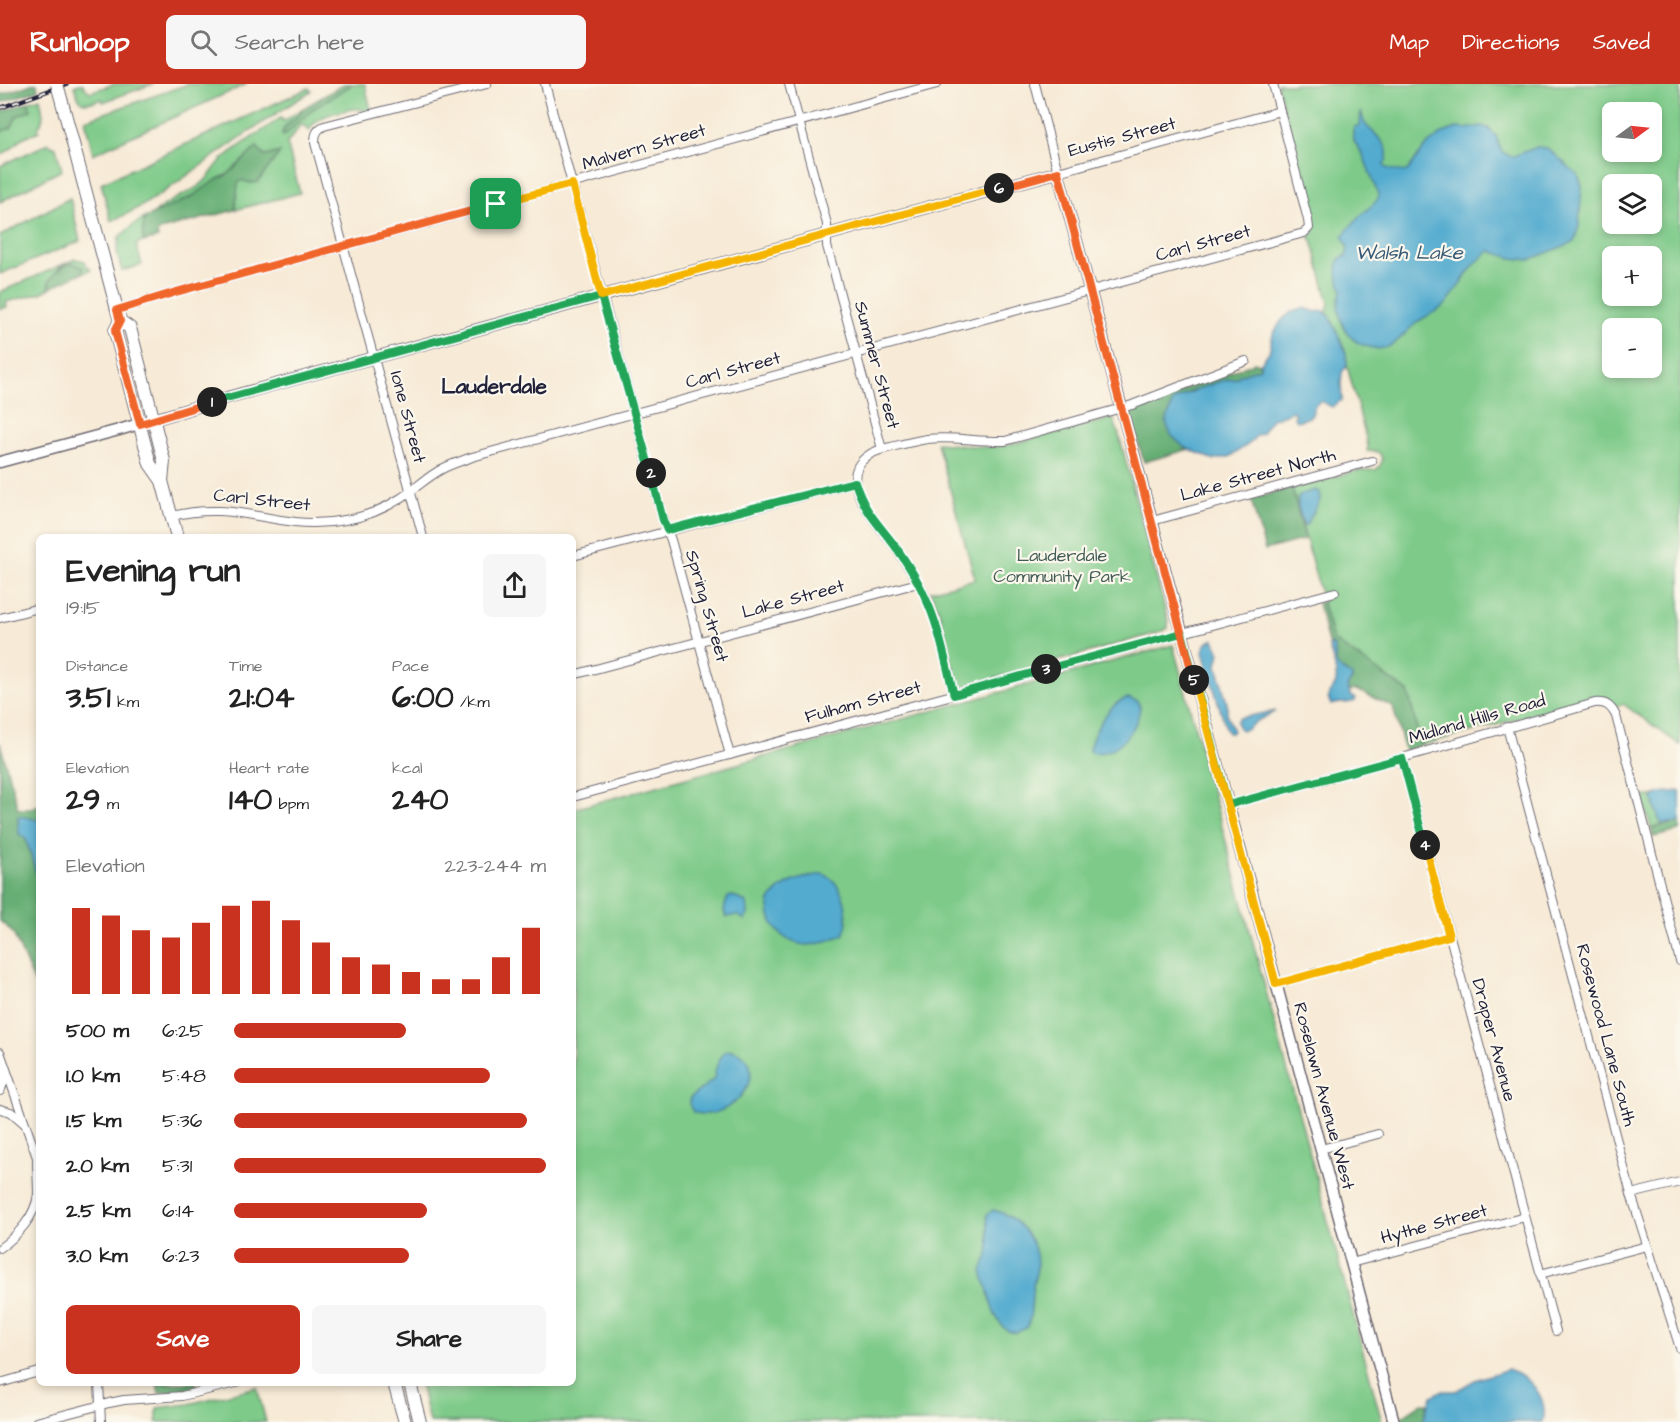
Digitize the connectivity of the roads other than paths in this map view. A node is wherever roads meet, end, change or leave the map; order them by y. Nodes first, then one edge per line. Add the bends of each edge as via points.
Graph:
1 (57, 84) edge
2 (487, 84) edge
3 (545, 84) edge
4 (789, 84) edge
5 (937, 84) edge
6 (1035, 84) edge
7 (1273, 84) edge
8 (1280, 111) junction
9 (799, 121) junction
10 (1058, 172) junction
11 (572, 184) junction
12 (826, 235) junction
13 (344, 246) junction
14 (1090, 290) junction
15 (601, 296) junction
16 (119, 316) junction
17 (857, 353) junction
18 (375, 357) junction
19 (1246, 361) dead end
20 (1127, 406) junction
21 (634, 414) junction
22 (153, 420) junction
23 (140, 424) junction
24 (882, 449) junction
25 (1372, 461) dead end
26 (0, 462) edge
27 (162, 481) junction
28 (855, 482) junction
29 (410, 491) junction
30 (172, 516) junction
31 (1152, 521) junction
32 (667, 530) junction
33 (176, 534) edge
34 (422, 534) edge
35 (576, 555) edge
36 (918, 583) junction
37 (1335, 592) dead end
38 (36, 609) edge
39 (0, 618) edge
40 (1182, 633) junction
41 (700, 641) junction
42 (576, 674) edge
43 (954, 695) junction
44 (1507, 727) junction
45 (730, 755) junction
46 (1402, 758) junction
47 (576, 796) edge
48 (1228, 805) junction
49 (1449, 936) junction
50 (1680, 961) edge
51 (1276, 984) junction
52 (0, 1052) edge
53 (6, 1067) junction
54 (0, 1090) edge
55 (0, 1108) edge
56 (27, 1127) junction
57 (1378, 1134) dead end
58 (1321, 1149) junction
59 (36, 1154) edge
60 (1680, 1182) edge
61 (1631, 1194) junction
62 (36, 1200) edge
63 (1525, 1217) junction
64 (36, 1219) edge
65 (26, 1222) junction
66 (1647, 1246) junction
67 (0, 1248) edge
68 (1352, 1263) junction
69 (1540, 1274) junction
70 (1556, 1331) dead end
71 (1680, 1348) edge
72 (36, 1373) edge
73 (0, 1383) edge
74 (99, 1386) edge
75 (224, 1386) edge
76 (395, 1386) edge
77 (411, 1386) edge
78 (101, 1405) junction
79 (36, 1422) edge
80 (101, 1422) edge
81 (405, 1422) edge
82 (420, 1422) edge
83 (1394, 1422) edge

1 - 16 main road, bridge
2 - 13 street, Ione Street via 317,131 315,143
3 - 11 street, Spring Street
4 - 9 street, Summer Street
5 - 9 street, Malvern Street
6 - 10 street, Roselawn Avenue West
7 - 8 street
8 - 10 street, Eustis Street
8 - 14 street, Carl Street via 1308,220 1309,228 1304,233
9 - 11 street, Malvern Street
9 - 12 street, Summer Street via 827,224
10 - 12 street, Eustis Street
10 - 14 street, Roselawn Avenue West
11 - 13 street, Malvern Street
11 - 15 street, Spring Street
12 - 15 street, Eustis Street
12 - 17 street, Summer Street
13 - 16 street, Malvern Street via 176,292
13 - 18 street, Ione Street
14 - 17 street, Carl Street
14 - 20 street, Roselawn Avenue West
15 - 18 street, Eustis Street
15 - 21 street, Spring Street
16 - 22 main road via 130,328
16 - 23 main road via 115,331
17 - 21 street, Carl Street
17 - 24 street, Summer Street
18 - 22 street, Eustis Street
18 - 29 street, Ione Street
19 - 20 street
20 - 24 street via 1005,441 929,439
20 - 31 street, Roselawn Avenue West
21 - 29 street, Carl Street via 454,463
21 - 32 street, Spring Street
22 - 23 street, Eustis Street
22 - 27 main road via 164,460
23 - 26 street, Eustis Street
23 - 27 main road via 150,464
24 - 28 street, Summer Street via 863,459
25 - 31 street, Lake Street North
27 - 30 main road
28 - 32 street
28 - 36 street via 872,518
29 - 30 street, Carl Street via 382,509 344,520 295,522 219,510
29 - 34 street, Ione Street
30 - 33 main road
31 - 40 street, Roselawn Avenue West
32 - 35 street
32 - 41 street, Spring Street
36 - 41 street, Lake Street
36 - 43 street via 930,609
37 - 40 street, Fulham Street
38 - 39 street
40 - 43 street, Fulham Street
40 - 48 street, Roselawn Avenue West
41 - 42 street, Lake Street
41 - 45 street, Spring Street
43 - 45 street, Fulham Street
44 - 46 street, Midland Hills Road
44 - 50 street, Midland Hills Road via 1595,703 1608,704 1616,716
44 - 61 street, Rosewood Lane South
45 - 47 street, Fulham Street
46 - 48 street, Midland Hills Road
46 - 49 street, Draper Avenue
48 - 51 street, Roselawn Avenue West
49 - 51 street
49 - 63 street, Draper Avenue
51 - 58 street, Roselawn Avenue West
52 - 53 street
53 - 54 street
53 - 56 street
55 - 56 street via 11,1112
56 - 59 street
57 - 58 street
58 - 68 street, Roselawn Avenue West
60 - 61 street
61 - 66 street, Rosewood Lane South
62 - 65 street
63 - 68 street, Hythe Street
63 - 69 street, Draper Avenue
64 - 65 street
65 - 67 street
66 - 69 street
66 - 71 street, Rosewood Lane South
68 - 83 street, Roselawn Avenue West
69 - 70 street, Draper Avenue
72 - 73 street
74 - 78 street
75 - 78 street via 189,1395
76 - 81 main road
77 - 82 main road
78 - 79 street
78 - 80 street

